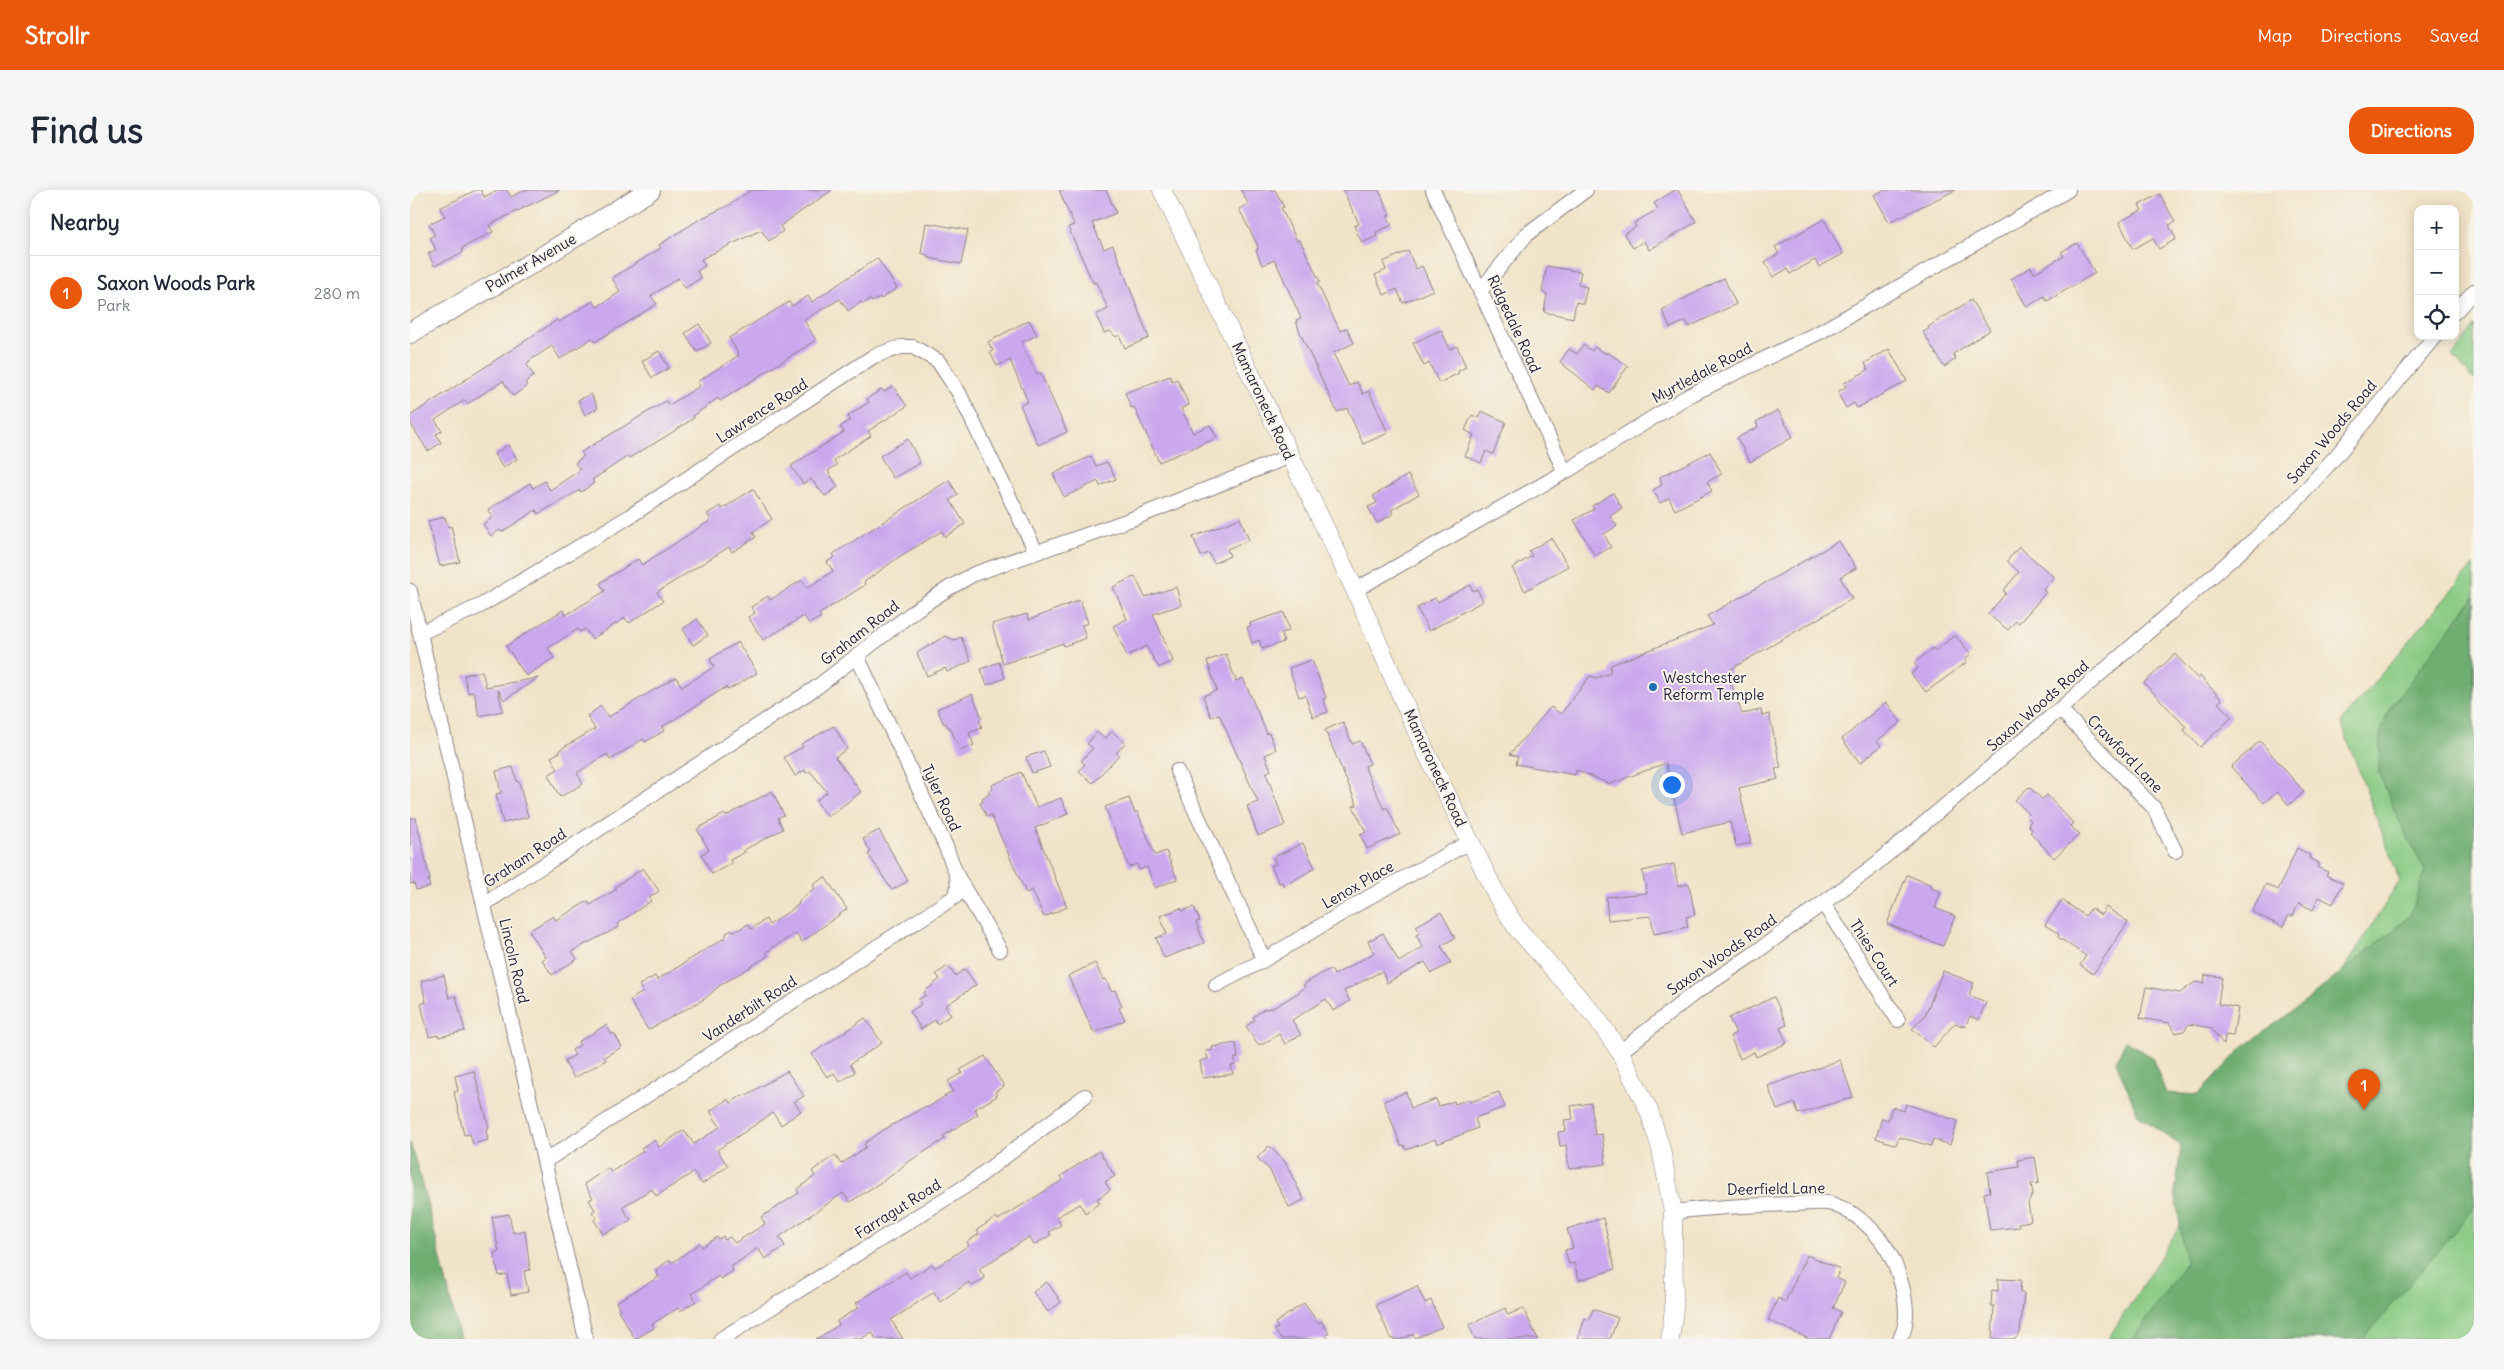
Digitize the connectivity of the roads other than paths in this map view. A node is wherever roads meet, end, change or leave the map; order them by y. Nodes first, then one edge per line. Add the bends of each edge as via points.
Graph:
1 (650, 190) edge
2 (1162, 190) edge
3 (1433, 190) edge
4 (1586, 190) edge
5 (2068, 190) edge
6 (1480, 290) junction
7 (2474, 291) edge
8 (2459, 308) edge
9 (410, 333) edge
10 (2432, 340) edge
11 (1290, 456) junction
12 (1565, 472) junction
13 (1036, 552) junction
14 (1355, 590) junction
15 (410, 591) edge
16 (420, 634) junction
17 (857, 656) junction
18 (2060, 709) junction
19 (1177, 771) dead end
20 (1470, 842) junction
21 (2175, 851) dead end
22 (957, 876) junction
23 (1823, 903) junction
24 (484, 904) junction
25 (1000, 950) dead end
26 (1264, 960) junction
27 (1216, 986) dead end
28 (1898, 1020) dead end
29 (1620, 1052) junction
30 (1085, 1096) dead end
31 (545, 1161) junction
32 (1673, 1212) junction
33 (586, 1339) edge
34 (721, 1339) edge
35 (1670, 1339) edge
36 (1900, 1339) edge

1 - 9 main road, Palmer Avenue
2 - 11 street, Mamaroneck Road
3 - 6 street, Ridgedale Road
4 - 6 street via 1527,234
5 - 12 street, Myrtledale Road via 1822,331 1688,396
6 - 12 street, Ridgedale Road
7 - 8 street
10 - 18 street, Saxon Woods Road via 2296,501
11 - 13 street, Graham Road via 1132,520
11 - 14 street, Mamaroneck Road
12 - 14 street, Myrtledale Road
13 - 16 street, Lawrence Road via 959,393 938,361 914,347 901,347 874,356 627,518 488,601
13 - 17 street, Graham Road via 974,574 949,588
14 - 20 street, Mamaroneck Road via 1424,748
15 - 16 street, Lincoln Road
16 - 24 street, Lincoln Road
17 - 22 street, Tyler Road
17 - 24 street, Graham Road via 817,687
18 - 21 street, Crawford Lane via 2154,808
18 - 23 street, Saxon Woods Road via 1871,868
19 - 26 street
20 - 26 street, Lenox Place via 1368,896
20 - 29 street, Mamaroneck Road via 1516,927 1596,1018
22 - 25 street, Tyler Road
22 - 31 street, Vanderbilt Road via 956,896
23 - 28 street, Thies Court
23 - 29 street, Saxon Woods Road via 1692,995
24 - 31 street, Lincoln Road
26 - 27 street, Lenox Place
29 - 32 street, Mamaroneck Road via 1648,1111 1661,1149
30 - 34 street, Farragut Road via 970,1184
31 - 33 street, Lincoln Road
32 - 35 street, Mamaroneck Road via 1674,1308
32 - 36 street, Deerfield Lane via 1728,1206 1830,1203 1852,1213 1868,1225 1892,1254 1903,1285 1906,1310 1905,1330

